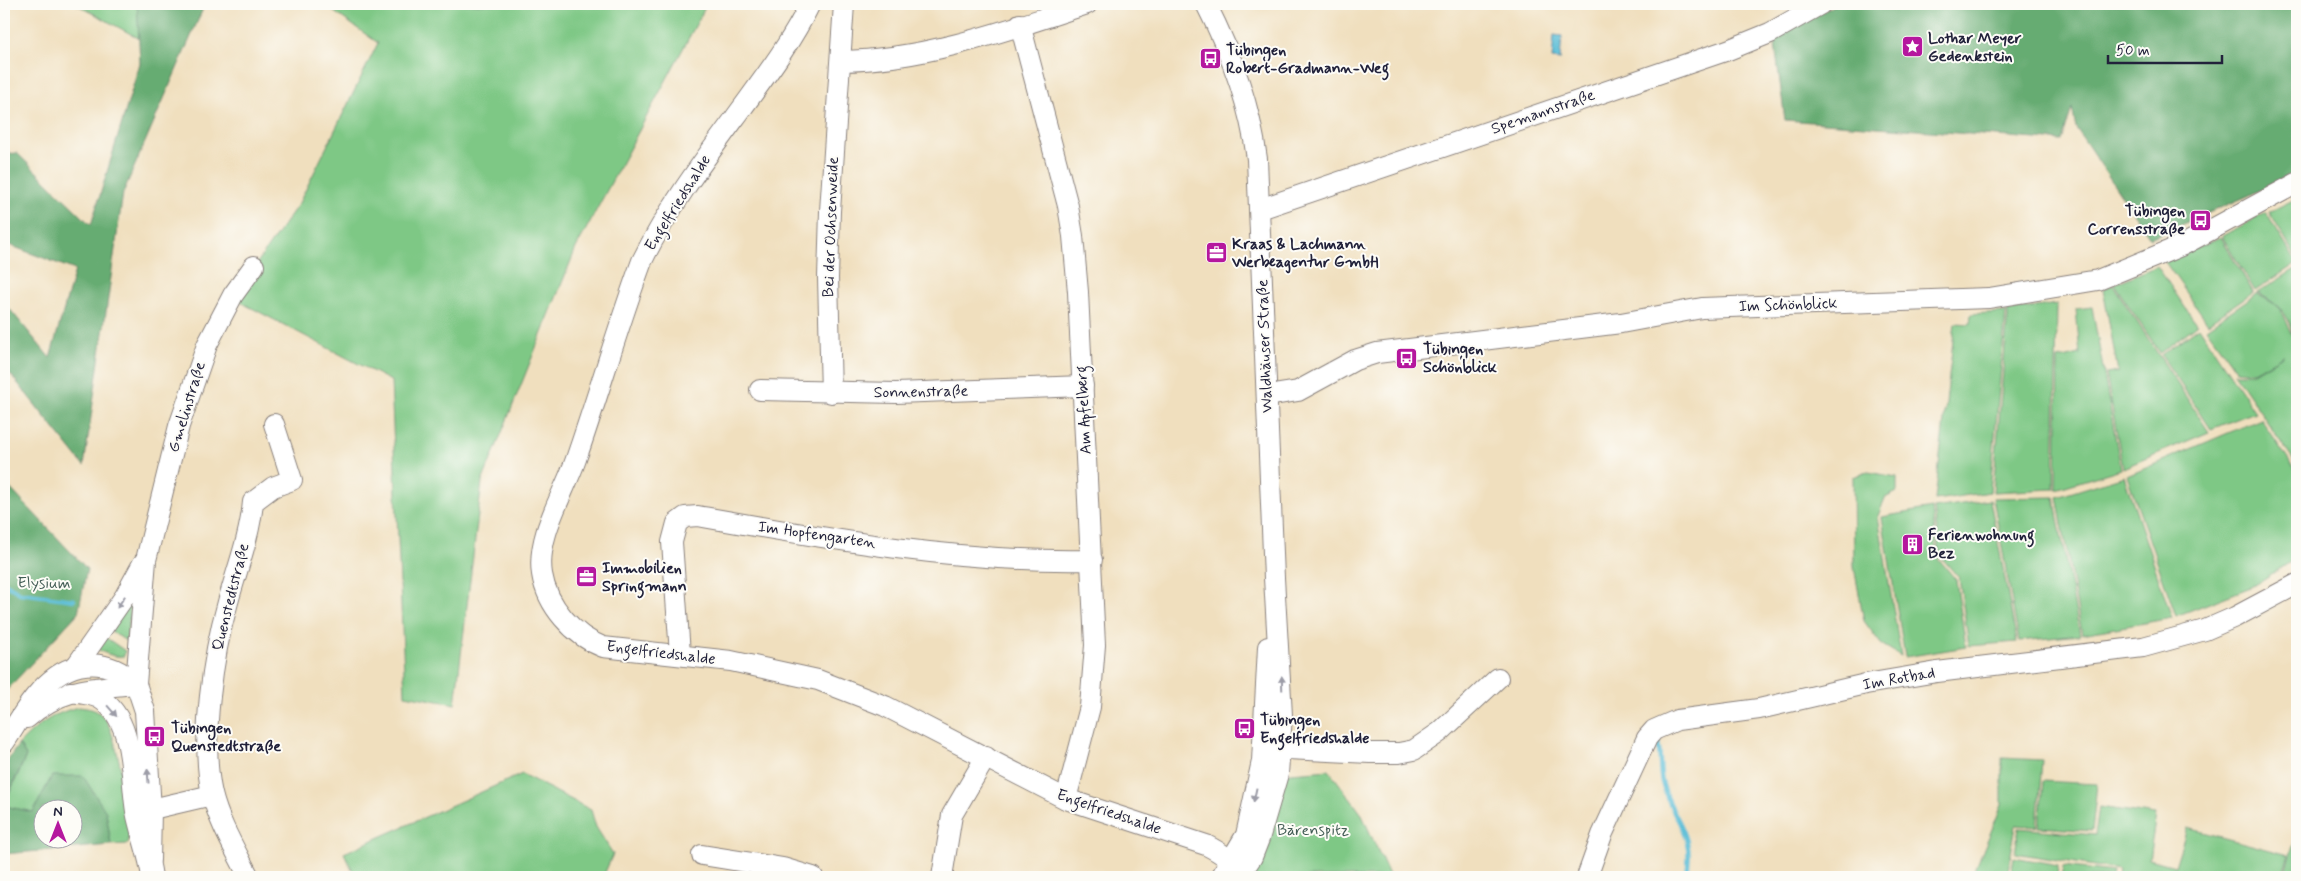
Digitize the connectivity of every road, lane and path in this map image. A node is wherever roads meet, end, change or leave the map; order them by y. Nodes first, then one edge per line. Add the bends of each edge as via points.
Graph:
1 (810, 4) edge
2 (844, 4) edge
3 (1087, 4) edge
4 (1206, 4) edge
5 (1821, 4) edge
6 (1020, 24) junction
7 (841, 61) junction
8 (2297, 183) edge
9 (1260, 209) junction
10 (254, 266) dead end
11 (1083, 386) junction
12 (760, 390) dead end
13 (831, 393) junction
14 (1267, 396) junction
15 (274, 424) dead end
16 (146, 560) junction
17 (1092, 560) junction
18 (2297, 584) edge
19 (680, 654) junction
20 (76, 666) junction
21 (1498, 678) dead end
22 (136, 684) junction
23 (70, 692) junction
24 (8, 736) edge
25 (1272, 748) junction
26 (986, 757) junction
27 (212, 795) junction
28 (1066, 799) junction
29 (144, 811) junction
30 (702, 855) dead end
31 (151, 868) edge
32 (1236, 871) edge
33 (249, 877) edge
34 (813, 877) edge
35 (942, 877) edge
36 (1587, 877) edge

1 - 19 street, Engelfriedshalde via 782,53 712,149 646,254 543,550 542,576 554,604 574,629 589,641 621,650
2 - 7 street, Bei der Ochsenweide
3 - 6 street
4 - 9 street, Waldhäuser Straße via 1230,56 1245,102 1255,144
5 - 9 street, Spemannstraße via 1770,33 1728,50
6 - 7 street via 924,52 889,59
6 - 11 street, Am Apfelberg via 1073,236
7 - 13 street, Bei der Ochsenweide via 830,211
8 - 14 street, Im Schönblick via 2183,246 2098,280 1989,298 1702,308 1621,323 1386,352 1355,360 1298,391
9 - 14 street, Waldhäuser Straße
10 - 16 street, Gmelinstraße via 233,295 207,344 179,426
11 - 13 street, Sonnenstraße
11 - 17 street, Am Apfelberg
12 - 13 street, Sonnenstraße
14 - 25 street, Waldhäuser Straße via 1274,578 1268,615 1267,696
15 - 27 street, Quenstedtstraße via 292,480 259,495 253,502 248,532 227,603 211,698 208,759
16 -> 20 street, Gmelinstraße
16 - 22 street, Gmelinstraße
17 - 19 street, Im Hopfengarten via 1038,561 956,553 792,534 698,516 685,517 677,522 672,542
17 - 28 street, Am Apfelberg via 1094,675 1090,707
18 - 36 street, Im Rotbad via 2200,632 2143,647 1937,672 1866,684 1759,709 1664,724 1654,730 1640,749
19 - 26 street, Engelfriedshalde via 827,683 872,700
20 - 22 street via 93,663 113,668
20 - 24 street via 60,674 39,692
21 - 25 street via 1434,737 1414,750 1399,754
22 - 23 street
29 -> 22 street, Gmelinstraße via 145,711
23 - 24 street via 47,702
23 -> 29 street, Gmelinstraße via 99,698 114,711 120,722
25 - 32 street, Waldhäuser Straße
26 - 28 street, Engelfriedshalde
26 - 35 street via 952,815
27 - 29 street
27 - 33 street, Quenstedtstraße
28 - 32 street, Engelfriedshalde via 1206,845 1221,852
29 - 31 street, Gmelinstraße
30 - 34 street via 782,868

